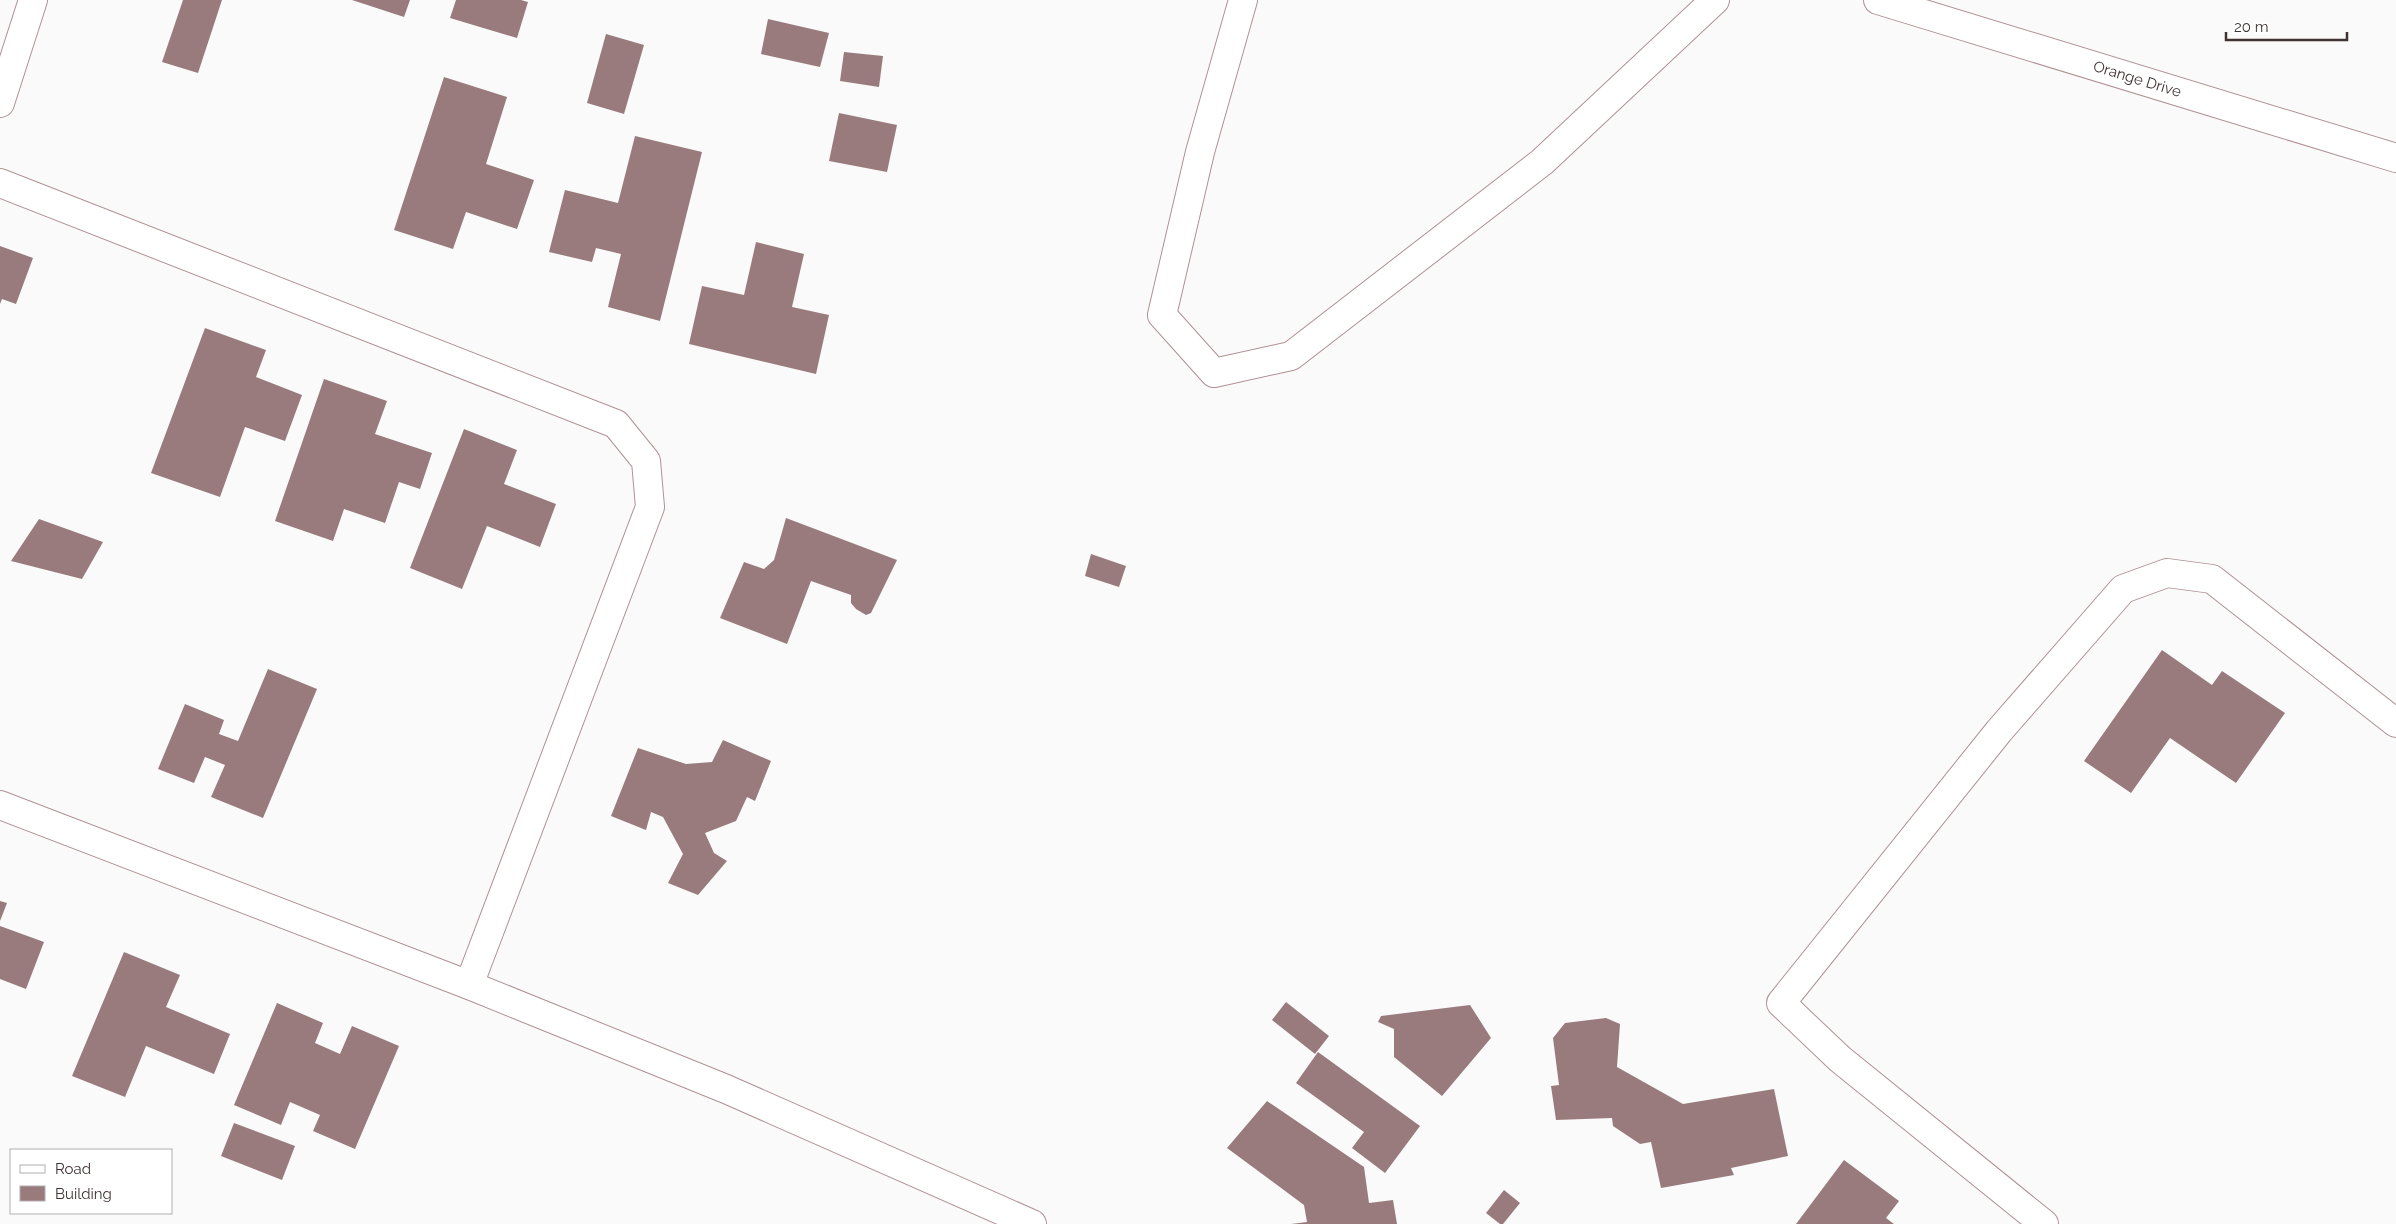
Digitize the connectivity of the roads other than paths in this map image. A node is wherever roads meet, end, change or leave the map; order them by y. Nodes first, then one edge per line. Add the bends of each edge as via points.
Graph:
1 (33, 0) edge
2 (1242, 0) edge
3 (1715, 0) edge
4 (1878, 0) edge
5 (0, 103) edge
6 (2396, 158) edge
7 (0, 183) edge
8 (2396, 722) edge
9 (0, 805) edge
10 (469, 985) junction
11 (1032, 1224) edge
12 (2044, 1224) edge

1 - 5 street
2 - 3 street via 1200,152 1162,316 1214,373 1291,356 1542,162
4 - 6 street, Orange Drive
7 - 10 street via 616,424 646,461 650,507
8 - 12 street via 2212,579 2167,573 2123,589 1999,731 1781,1003 1840,1059
9 - 10 street
10 - 11 street via 726,1089

